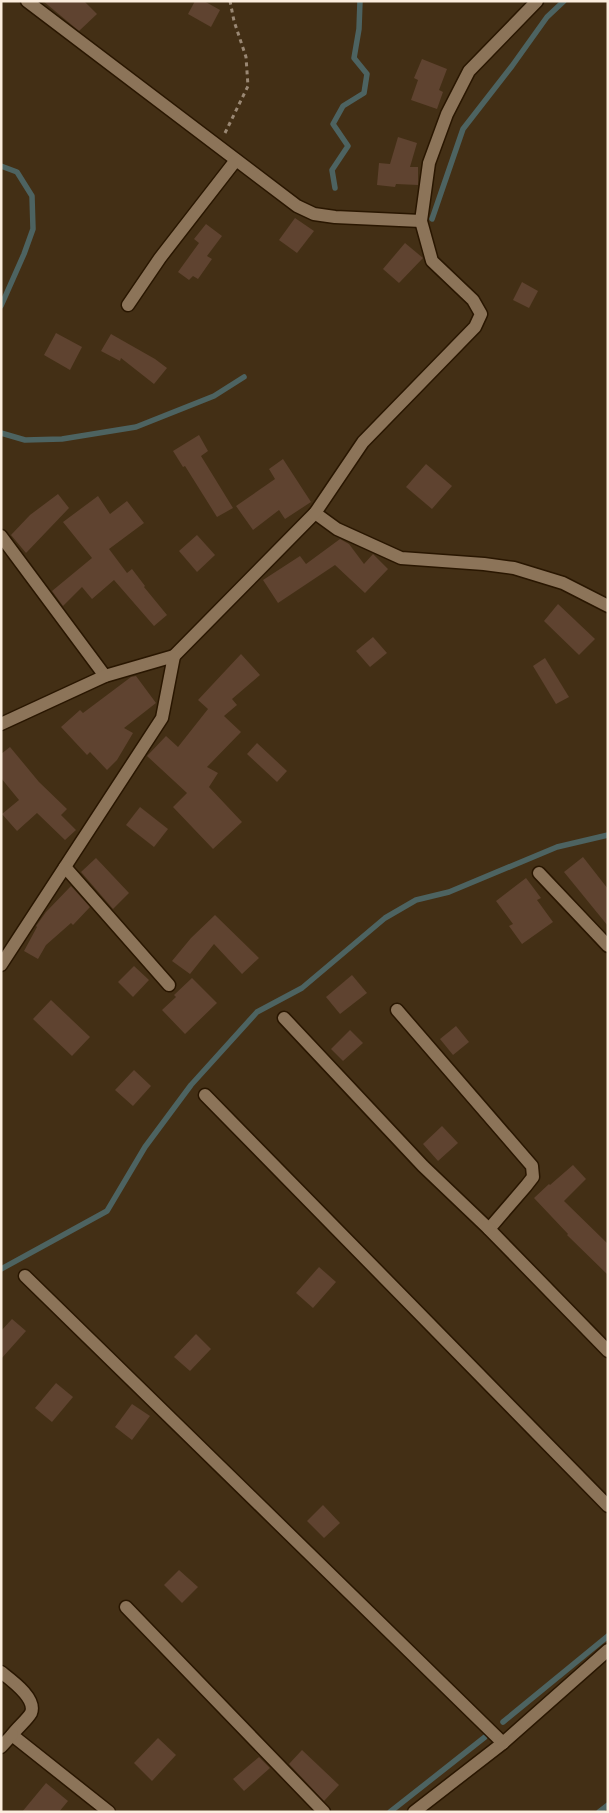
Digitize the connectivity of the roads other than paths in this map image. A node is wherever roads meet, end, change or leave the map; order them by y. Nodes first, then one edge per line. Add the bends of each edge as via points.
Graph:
1 (27, 1) edge
2 (537, 1) edge
3 (236, 160) junction
4 (421, 221) junction
5 (128, 305) dead end
6 (315, 513) junction
7 (1, 536) edge
8 (608, 606) edge
9 (174, 656) junction
10 (105, 676) junction
11 (1, 724) edge
12 (65, 867) junction
13 (540, 873) dead end
14 (608, 946) edge
15 (1, 965) edge
16 (169, 985) dead end
17 (397, 1010) dead end
18 (284, 1018) dead end
19 (205, 1095) dead end
20 (489, 1229) junction
21 (25, 1276) dead end
22 (608, 1350) edge
23 (608, 1506) edge
24 (126, 1607) dead end
25 (608, 1650) edge
26 (1, 1672) edge
27 (12, 1734) junction
28 (503, 1743) junction
29 (1, 1747) edge
30 (109, 1812) edge
31 (324, 1812) edge
32 (414, 1812) edge

1 - 3 street
2 - 4 street via 469,71 447,114 430,163
3 - 4 street via 297,206 314,214
3 - 5 street
4 - 6 street via 432,261 473,300 481,314 475,327 363,442
6 - 8 street via 337,529 401,558 514,568 563,583
6 - 9 street
7 - 10 street
9 - 10 street
9 - 12 street via 162,718
10 - 11 street
12 - 15 street
12 - 16 street
13 - 14 street
17 - 20 street via 532,1166 533,1177
18 - 20 street via 423,1166
19 - 23 street
20 - 22 street
21 - 28 street
24 - 31 street
25 - 28 street
26 - 27 street via 27,1695 31,1703 31,1712
27 - 29 street
27 - 30 street
28 - 32 street

